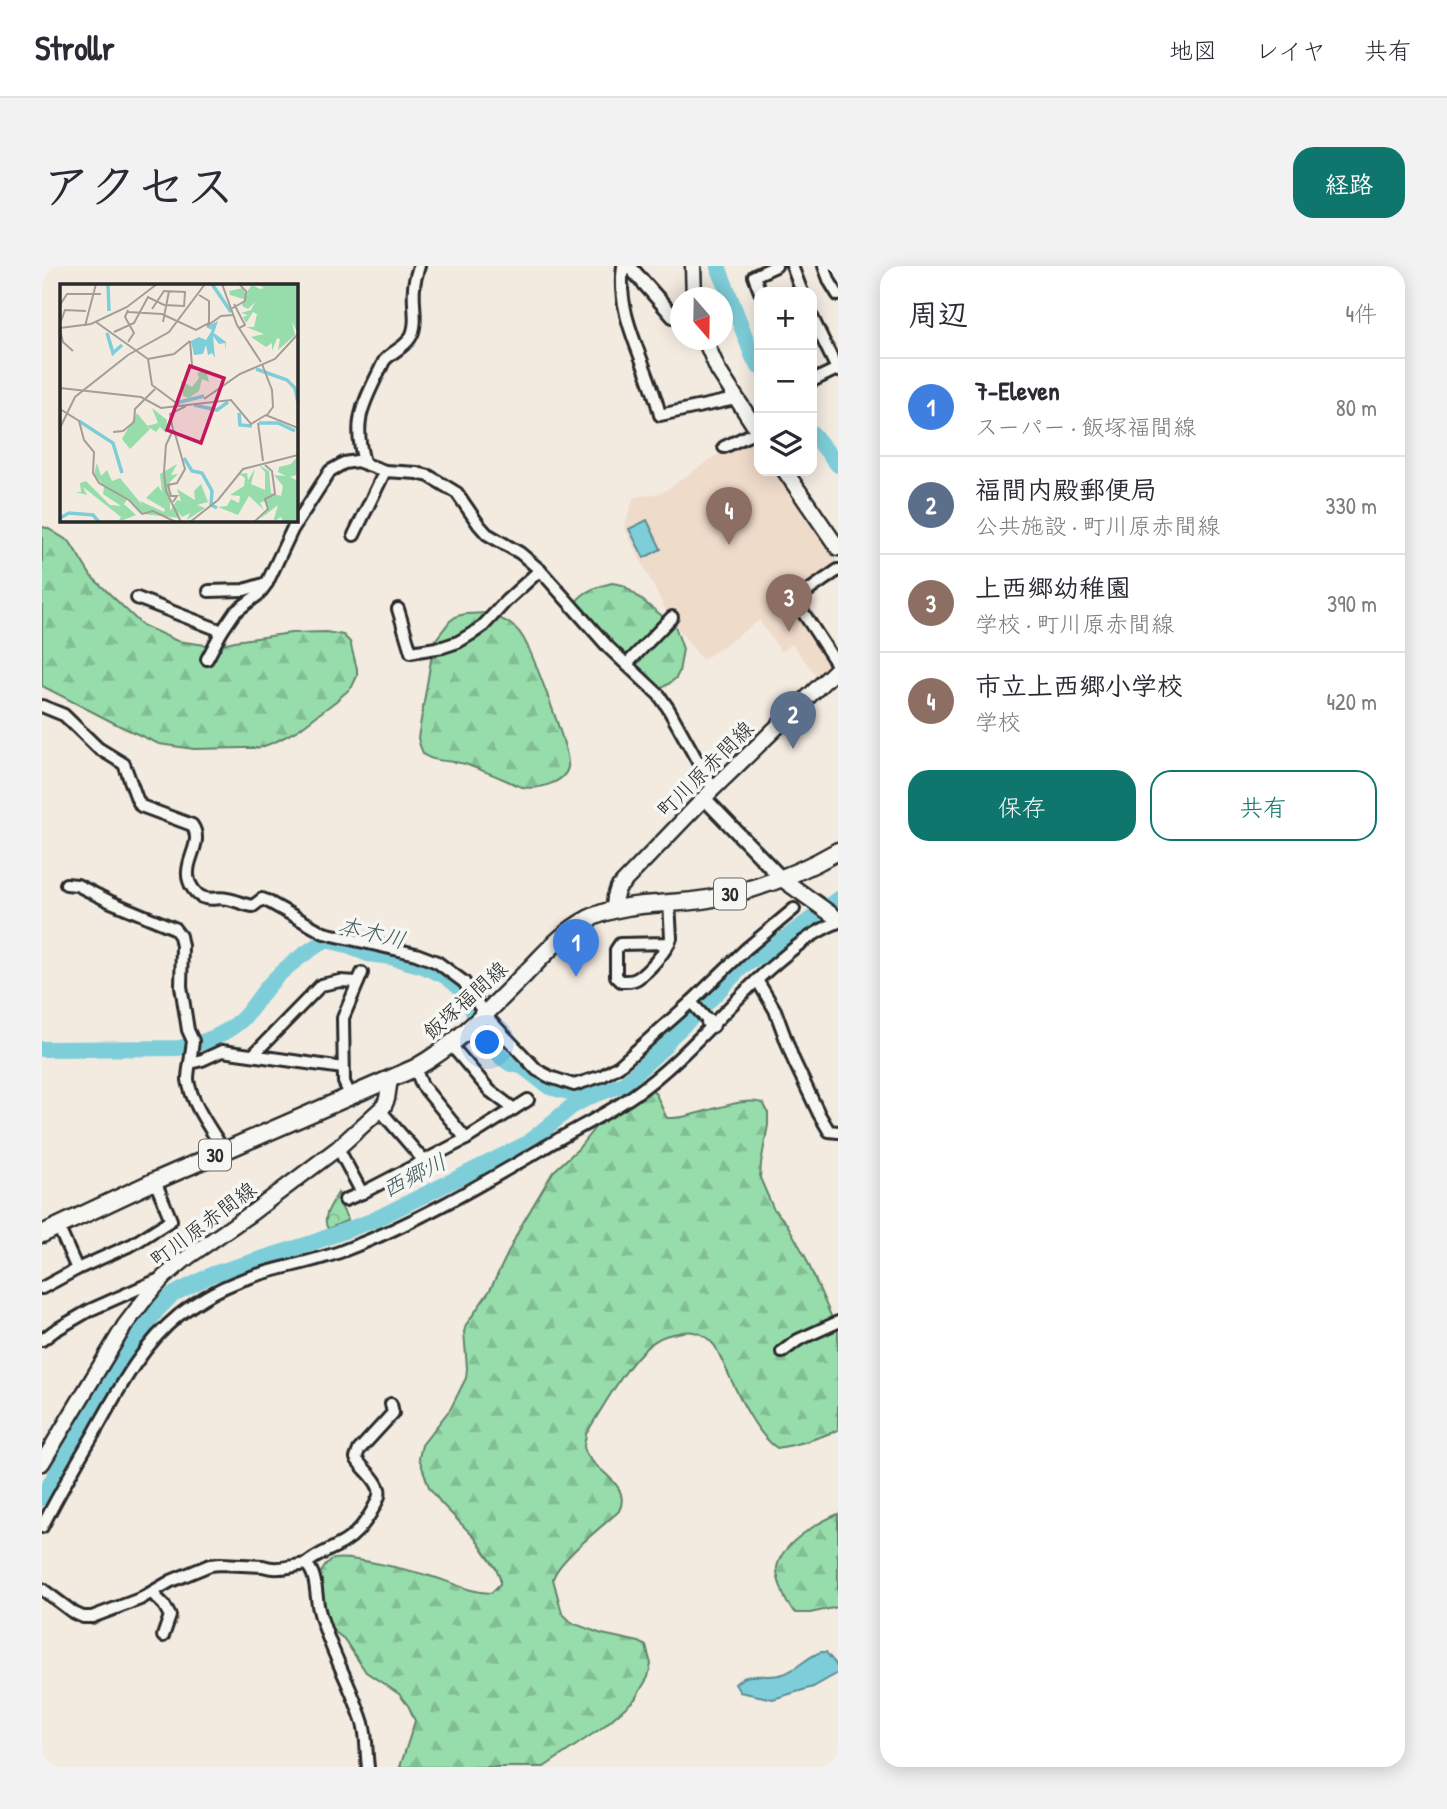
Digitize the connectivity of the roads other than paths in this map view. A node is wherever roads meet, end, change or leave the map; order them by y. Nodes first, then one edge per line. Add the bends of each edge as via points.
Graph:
1 (419, 266) edge
2 (623, 266) edge
3 (629, 266) edge
4 (693, 266) edge
5 (776, 266) edge
6 (792, 266) edge
7 (824, 266) edge
8 (694, 287) edge
9 (758, 287) edge
10 (800, 287) edge
11 (838, 292) edge
12 (670, 312) edge
13 (817, 339) edge
14 (709, 350) edge
15 (838, 370) edge
16 (817, 379) edge
17 (735, 398) junction
18 (754, 425) edge
19 (754, 434) edge
20 (724, 447) dead end
21 (364, 463) junction
22 (384, 471) junction
23 (788, 476) edge
24 (298, 521) edge
25 (297, 522) edge
26 (354, 536) dead end
27 (838, 548) edge
28 (540, 570) junction
29 (838, 570) edge
30 (267, 583) junction
31 (209, 591) dead end
32 (137, 598) dead end
33 (398, 609) dead end
34 (672, 617) dead end
35 (222, 631) junction
36 (207, 659) dead end
37 (627, 664) junction
38 (838, 667) edge
39 (42, 706) edge
40 (709, 794) junction
41 (838, 851) edge
42 (782, 879) junction
43 (66, 884) dead end
44 (668, 902) junction
45 (614, 909) junction
46 (794, 909) dead end
47 (838, 920) edge
48 (669, 943) junction
49 (757, 980) junction
50 (692, 1004) junction
51 (481, 1019) junction
52 (711, 1024) junction
53 (451, 1045) junction
54 (253, 1055) junction
55 (190, 1060) junction
56 (343, 1068) junction
57 (415, 1068) junction
58 (390, 1079) junction
59 (351, 1097) junction
60 (528, 1100) dead end
61 (514, 1109) junction
62 (380, 1110) junction
63 (838, 1132) edge
64 (466, 1139) junction
65 (338, 1148) junction
66 (224, 1151) junction
67 (424, 1161) junction
68 (155, 1181) junction
69 (362, 1193) junction
70 (345, 1200) dead end
71 (58, 1226) junction
72 (42, 1234) edge
73 (77, 1269) junction
74 (164, 1277) junction
75 (42, 1288) edge
76 (838, 1322) edge
77 (42, 1340) edge
78 (782, 1352) dead end
79 (391, 1404) dead end
80 (42, 1463) edge
81 (42, 1527) edge
82 (306, 1564) junction
83 (42, 1589) edge
84 (152, 1592) junction
85 (163, 1636) dead end
86 (368, 1767) edge

1 - 21 street via 413,290 412,336 384,360 360,413
2 - 17 street via 624,314 660,415
3 - 12 street
4 - 8 main road
5 - 9 street via 754,276
6 - 10 street
7 - 11 street
13 - 15 street
14 - 17 main road
15 - 16 street
17 - 18 main road
19 - 20 street
21 - 22 street
21 - 24 street via 344,463 330,471
22 - 26 street
22 - 28 street via 417,473 443,484 457,493 487,534
23 - 27 main road
25 - 30 street
28 - 33 street via 483,626 443,647 411,652
28 - 37 street
29 - 38 street via 795,600
30 - 31 street via 244,590
30 - 35 street via 235,612
32 - 35 street
34 - 37 street
35 - 36 street
37 - 40 street via 668,708
38 - 40 main road, 町川原赤間線
39 - 51 street via 64,715 98,748 124,764 141,806 197,831 188,872 199,895 253,906 262,899 324,933 437,962 464,982
40 - 42 street
40 - 45 main road, 町川原赤間線 via 618,888
41 - 42 main road, 飯塚福間線 / 30
42 - 44 main road, 飯塚福間線 / 30 via 707,899
42 - 47 main road
43 - 55 street via 174,928 180,936 181,986 193,1041
44 - 45 main road, 飯塚福間線 / 30
44 - 48 street
45 - 51 main road, 飯塚福間線 / 30 via 588,919 557,941
46 - 50 street
47 - 49 street via 795,946
48 - 48 street via 639,978 621,981 616,976 620,944
49 - 52 street
49 - 63 street via 775,1010 819,1114 829,1131
50 - 51 street via 619,1066 574,1085 537,1070
50 - 52 street
51 - 53 main road, 飯塚福間線 / 30
52 - 81 street via 633,1095 513,1166 346,1250 233,1283 180,1315 126,1377
53 - 57 main road, 飯塚福間線 / 30
53 - 61 street via 490,1091
54 - 55 street via 222,1051
54 - 56 street
54 - 56 street via 321,985 360,978 343,1018
55 - 66 street via 193,1096
56 - 59 street
57 - 58 main road, 飯塚福間線 / 30
57 - 64 street via 422,1085
58 - 59 main road, 飯塚福間線 / 30
58 - 62 main road, 町川原赤間線
59 - 66 main road, 飯塚福間線 / 30
60 - 61 street
61 - 64 street
62 - 65 main road, 町川原赤間線
62 - 67 street
64 - 67 street
65 - 69 street
65 - 74 main road, 町川原赤間線
66 - 68 main road, 飯塚福間線 / 30
67 - 69 street
68 - 71 main road, 飯塚福間線 / 30
68 - 73 street via 171,1220 133,1244
69 - 70 street
71 - 72 main road, 飯塚福間線 / 30
71 - 73 street
73 - 75 street
74 - 77 street via 90,1310
74 - 80 main road, 町川原赤間線 via 125,1325
76 - 78 street
79 - 82 street via 393,1413 356,1458 380,1493 368,1519 345,1542
82 - 84 street via 280,1568 210,1565
82 - 86 street via 327,1635 363,1726
83 - 84 street via 83,1617
84 - 85 street via 170,1616

